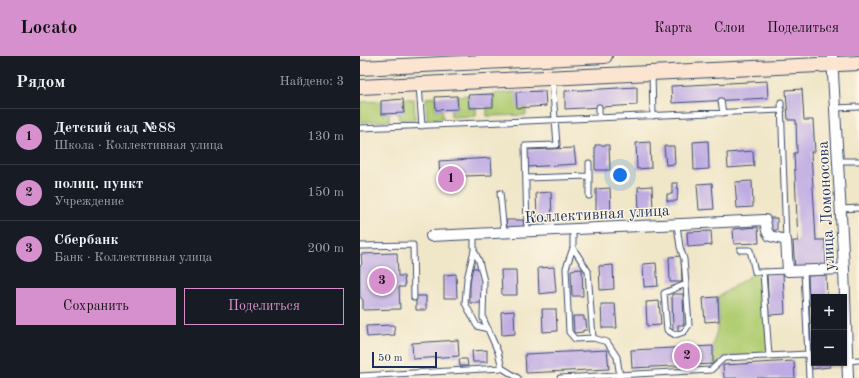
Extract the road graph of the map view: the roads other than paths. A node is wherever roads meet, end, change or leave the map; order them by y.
1 (605, 56) edge
2 (832, 60) edge
3 (859, 63) edge
4 (360, 68) edge
5 (652, 73) junction
6 (552, 78) junction
7 (419, 84) junction
8 (360, 87) edge
9 (721, 101) dead end
10 (781, 102) dead end
11 (599, 107) dead end
12 (859, 107) edge
13 (835, 108) junction
14 (782, 110) junction
15 (723, 113) junction
16 (653, 116) junction
17 (599, 118) junction
18 (555, 120) junction
19 (422, 126) junction
20 (360, 128) edge
21 (838, 161) junction
22 (859, 161) edge
23 (589, 163) dead end
24 (589, 176) junction
25 (526, 178) junction
26 (500, 193) dead end
27 (589, 196) dead end
28 (859, 208) edge
29 (840, 209) junction
30 (677, 225) junction
31 (573, 229) junction
32 (527, 231) junction
33 (504, 232) junction
34 (474, 234) junction
35 (431, 236) dead end
36 (786, 240) junction
37 (360, 246) edge
38 (573, 248) junction
39 (474, 250) junction
40 (740, 250) dead end
41 (844, 269) junction
42 (788, 271) junction
43 (804, 271) junction
44 (763, 272) junction
45 (686, 284) junction
46 (414, 298) dead end
47 (488, 329) junction
48 (846, 330) edge
49 (593, 338) junction
50 (808, 354) junction
51 (769, 356) junction
52 (859, 360) edge
53 (847, 361) joint
54 (502, 368) junction
55 (360, 376) edge
56 (620, 377) edge
57 (518, 378) edge
58 (560, 378) edge
59 (809, 378) edge
60 (848, 378) edge

1 - 4 main road
2 - 3 main road
2 - 5 main road
2 - 13 street, улица Ломоносова
5 - 6 main road
5 - 16 lane
6 - 7 main road
6 - 18 lane
7 - 8 main road
7 - 19 lane
9 - 15 lane
10 - 14 lane
11 - 17 lane
12 - 13 lane
13 - 21 street, улица Ломоносова
14 - 15 lane
14 - 36 lane
15 - 16 lane
16 - 17 lane
17 - 18 lane
18 - 19 lane
18 - 25 lane
19 - 20 lane
21 - 22 lane
21 - 29 street, улица Ломоносова
23 - 24 lane
24 - 25 lane
24 - 27 lane
25 - 32 lane
26 - 33 lane
28 - 29 lane
29 - 41 street, улица Ломоносова
30 - 31 street, Коллективная улица
30 - 36 street, Коллективная улица
30 - 45 lane
31 - 32 street, Коллективная улица
31 - 38 lane
32 - 33 street, Коллективная улица
33 - 34 street, Коллективная улица
34 - 35 street, Коллективная улица
34 - 39 lane
36 - 42 street
37 - 46 lane
38 - 49 lane
38 - 49 lane
39 - 47 lane
39 - 47 lane
40 - 44 lane
41 - 43 street
41 - 48 street, улица Ломоносова
42 - 43 street
42 - 44 lane
43 - 50 lane
44 - 51 lane
45 - 45 lane
47 - 54 lane
49 - 56 lane
50 - 51 lane
50 - 59 lane
51 - 56 lane
52 - 53 lane
53 - 60 street, улица Ломоносова
54 - 55 lane
54 - 57 lane
56 - 58 lane

